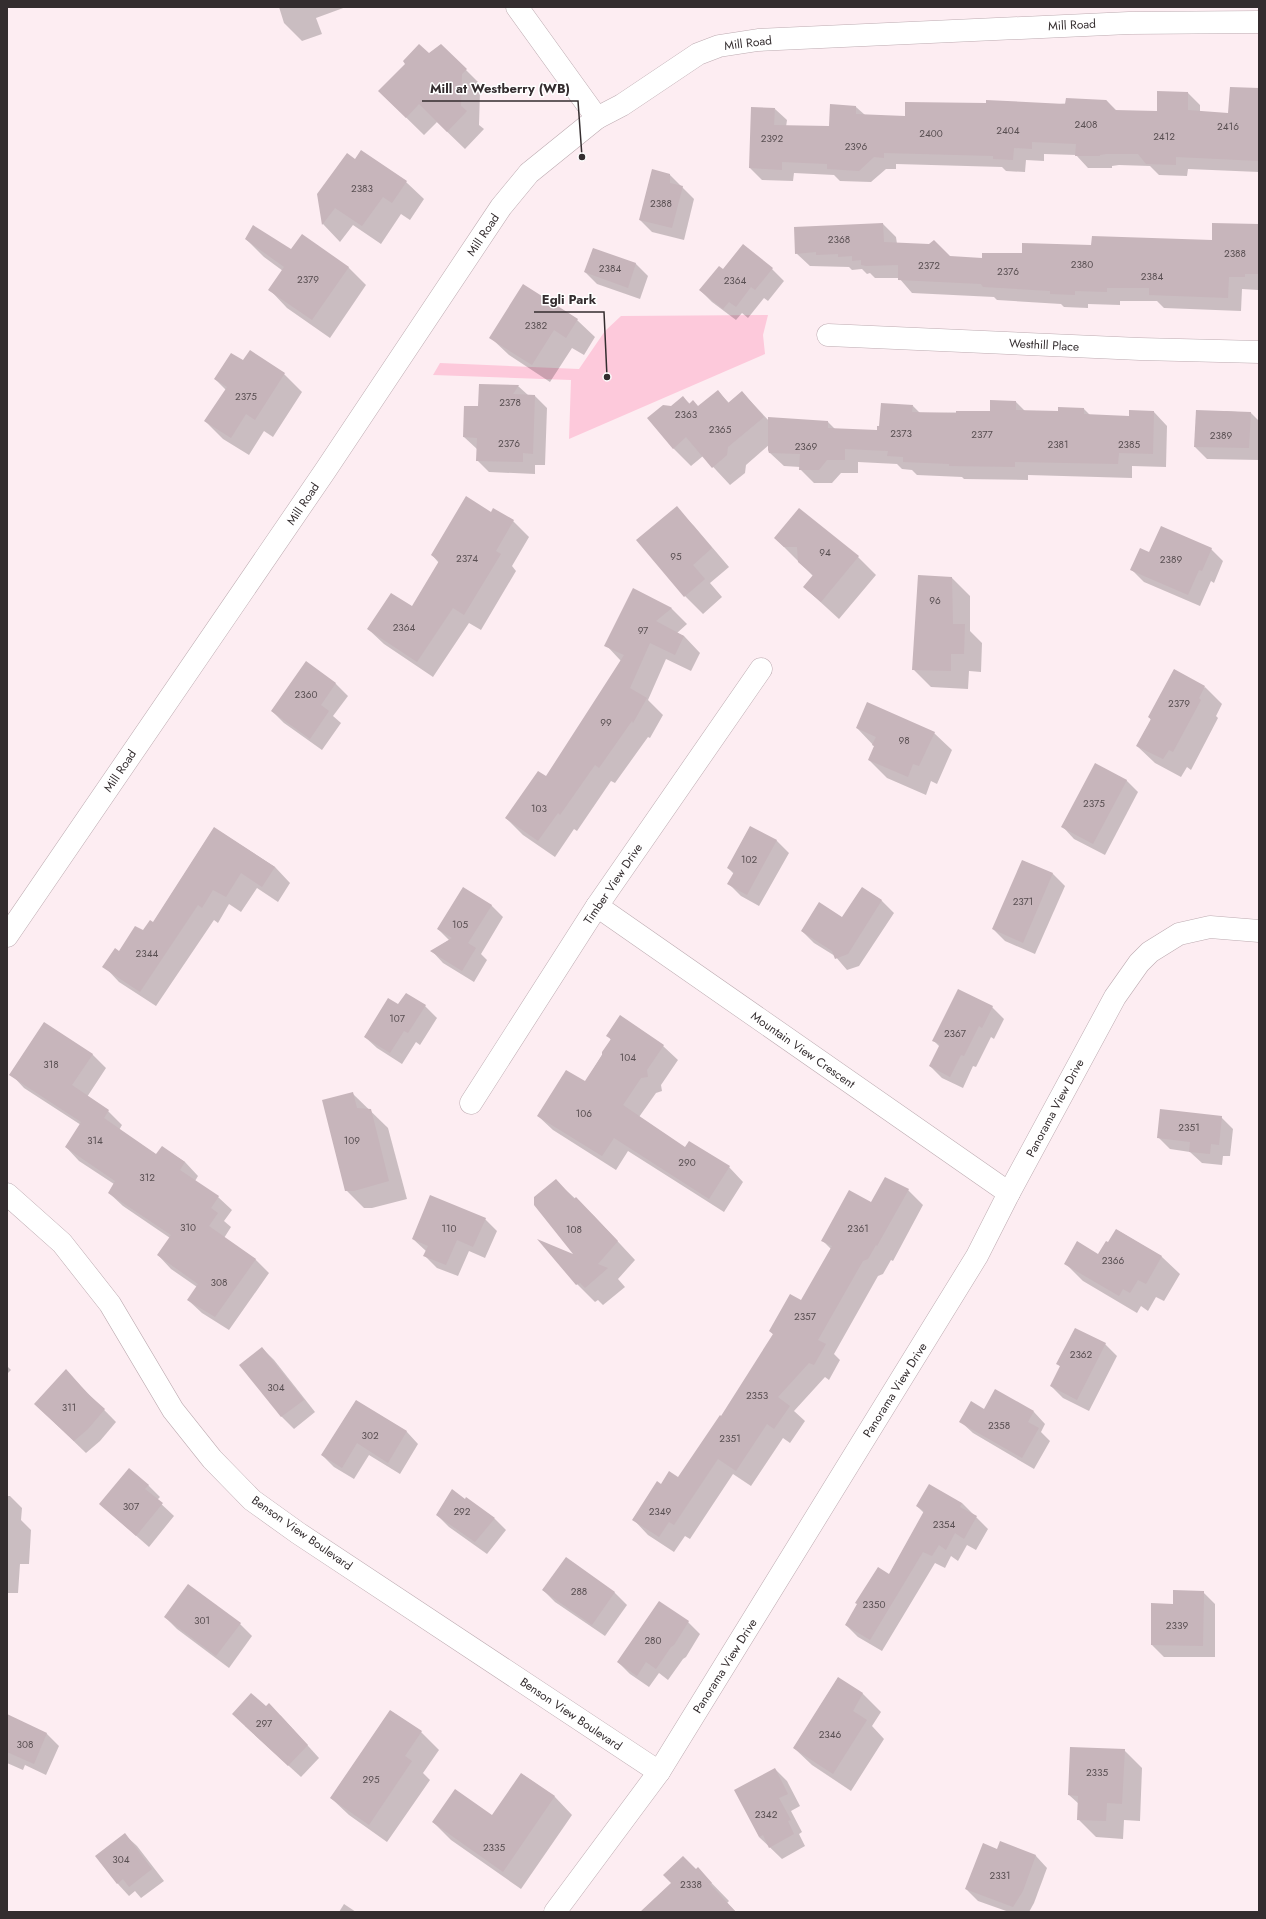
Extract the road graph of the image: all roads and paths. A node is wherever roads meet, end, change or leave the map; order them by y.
1 (517, 7) edge
2 (1259, 22) edge
3 (597, 118) junction
4 (828, 335) dead end
5 (1259, 352) edge
6 (761, 669) dead end
7 (597, 906) junction
8 (1259, 931) edge
9 (7, 936) edge
10 (471, 1103) dead end
11 (1009, 1193) junction
12 (7, 1194) edge
13 (659, 1772) junction
14 (556, 1912) edge

1 - 3 street
2 - 3 street, Mill Road
3 - 9 street, Mill Road
4 - 5 street, Westhill Place
6 - 7 street, Timber View Drive
7 - 10 street, Timber View Drive
7 - 11 street, Mountain View Crescent
8 - 11 street, Panorama View Drive
11 - 13 street, Panorama View Drive
12 - 13 street, Benson View Boulevard
13 - 14 street, Panorama View Drive

